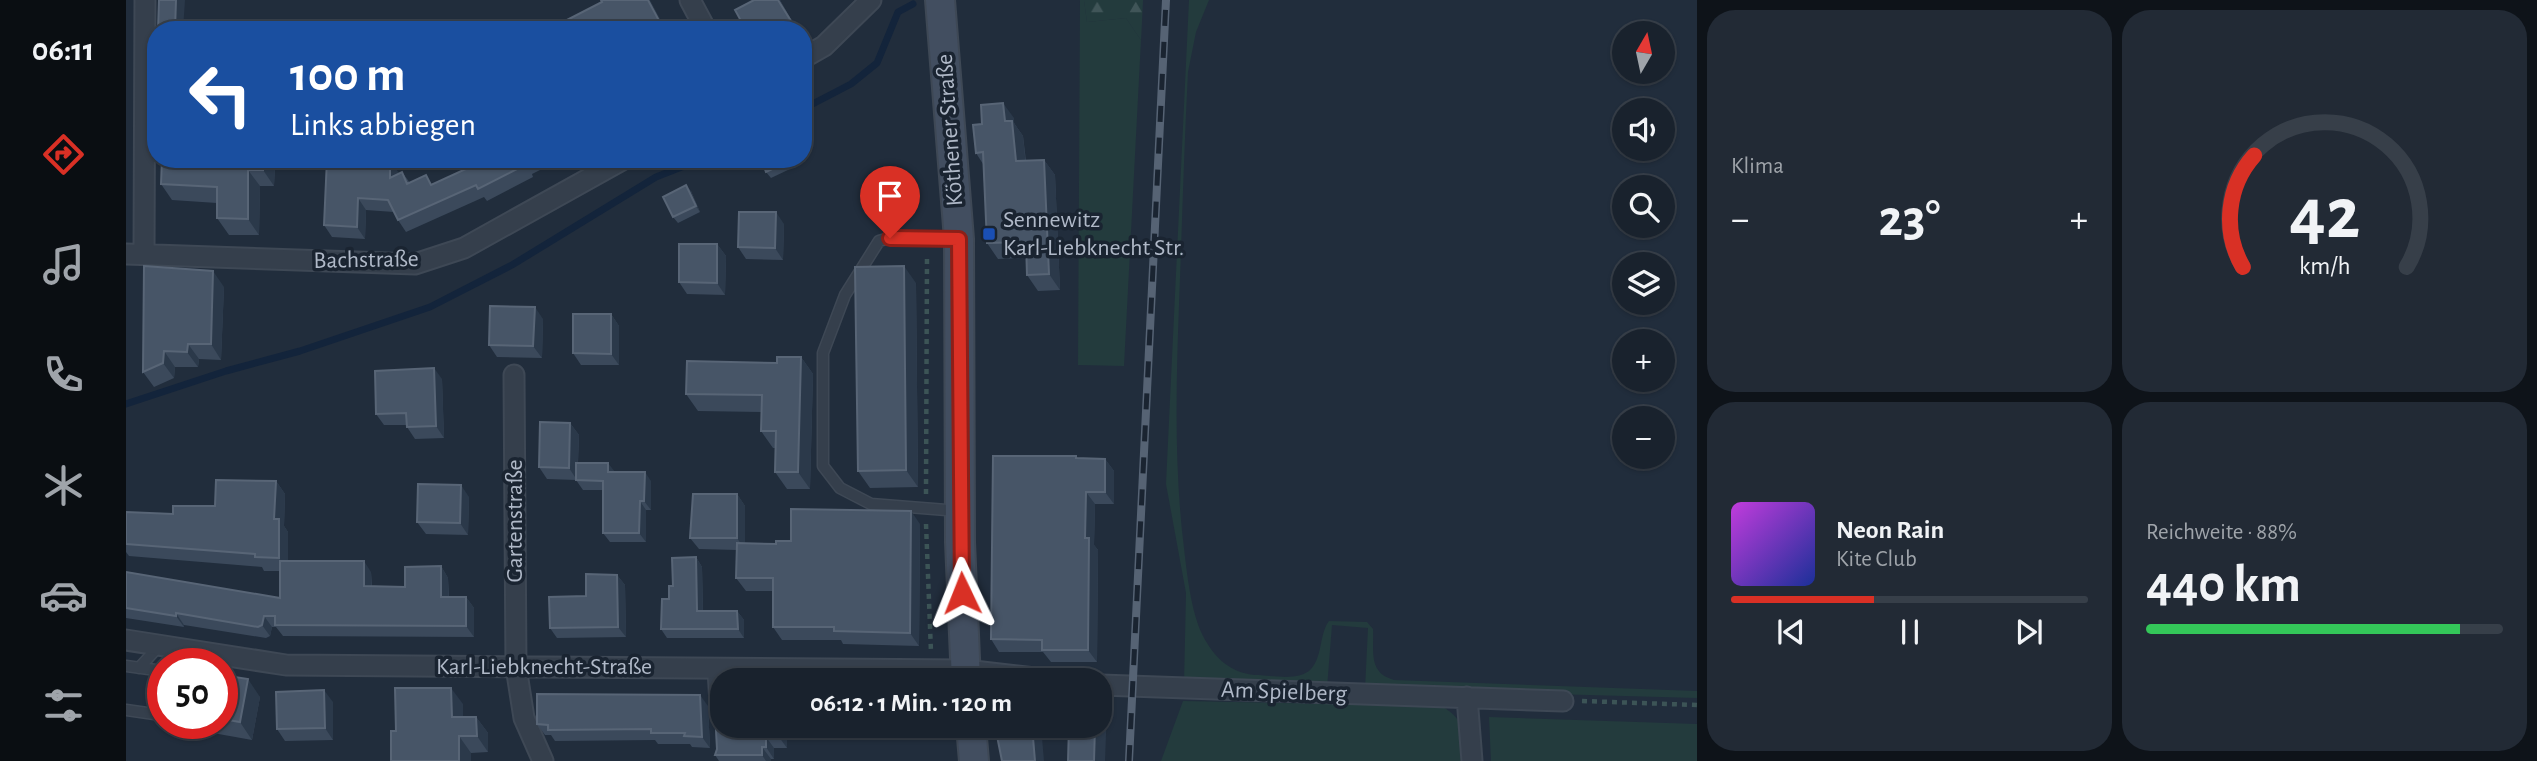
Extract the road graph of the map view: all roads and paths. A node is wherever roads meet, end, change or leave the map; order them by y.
1 (145, 0) edge
2 (690, 0) edge
3 (871, 0) edge
4 (940, 0) edge
5 (701, 21) edge
6 (135, 51) edge
7 (812, 53) edge
8 (608, 168) edge
9 (927, 238) junction
10 (959, 239) junction
11 (135, 254) edge
12 (514, 375) dead end
13 (926, 509) junction
14 (959, 511) junction
15 (126, 640) edge
16 (159, 646) junction
17 (126, 666) edge
18 (516, 667) junction
19 (139, 668) junction
20 (713, 668) edge
21 (932, 668) edge
22 (965, 668) edge
23 (147, 669) edge
24 (1112, 685) edge
25 (1467, 697) junction
26 (1563, 701) joint
27 (1697, 705) edge
28 (126, 710) edge
29 (147, 713) edge
30 (972, 738) edge
31 (543, 761) edge
32 (974, 761) edge
33 (1472, 761) edge

1 - 6 street
2 - 5 street
3 - 7 street
4 - 10 main road, Köthener Straße
6 - 11 street
8 - 11 street, Bachstraße
9 - 10 lane
9 - 13 path
9 - 13 lane
10 - 14 main road, Köthener Straße
12 - 18 street, Gartenstraße
13 - 14 lane
13 - 21 path
14 - 22 main road, Köthener Straße
15 - 16 street, Karl-Liebknecht-Straße
16 - 18 street, Karl-Liebknecht-Straße
16 - 19 lane
17 - 19 lane
18 - 20 street, Karl-Liebknecht-Straße
18 - 31 street, Gartenstraße
19 - 23 lane
24 - 25 street, Am Spielberg
25 - 26 street, Am Spielberg
25 - 33 street
26 - 27 path
28 - 29 lane
30 - 32 main road

